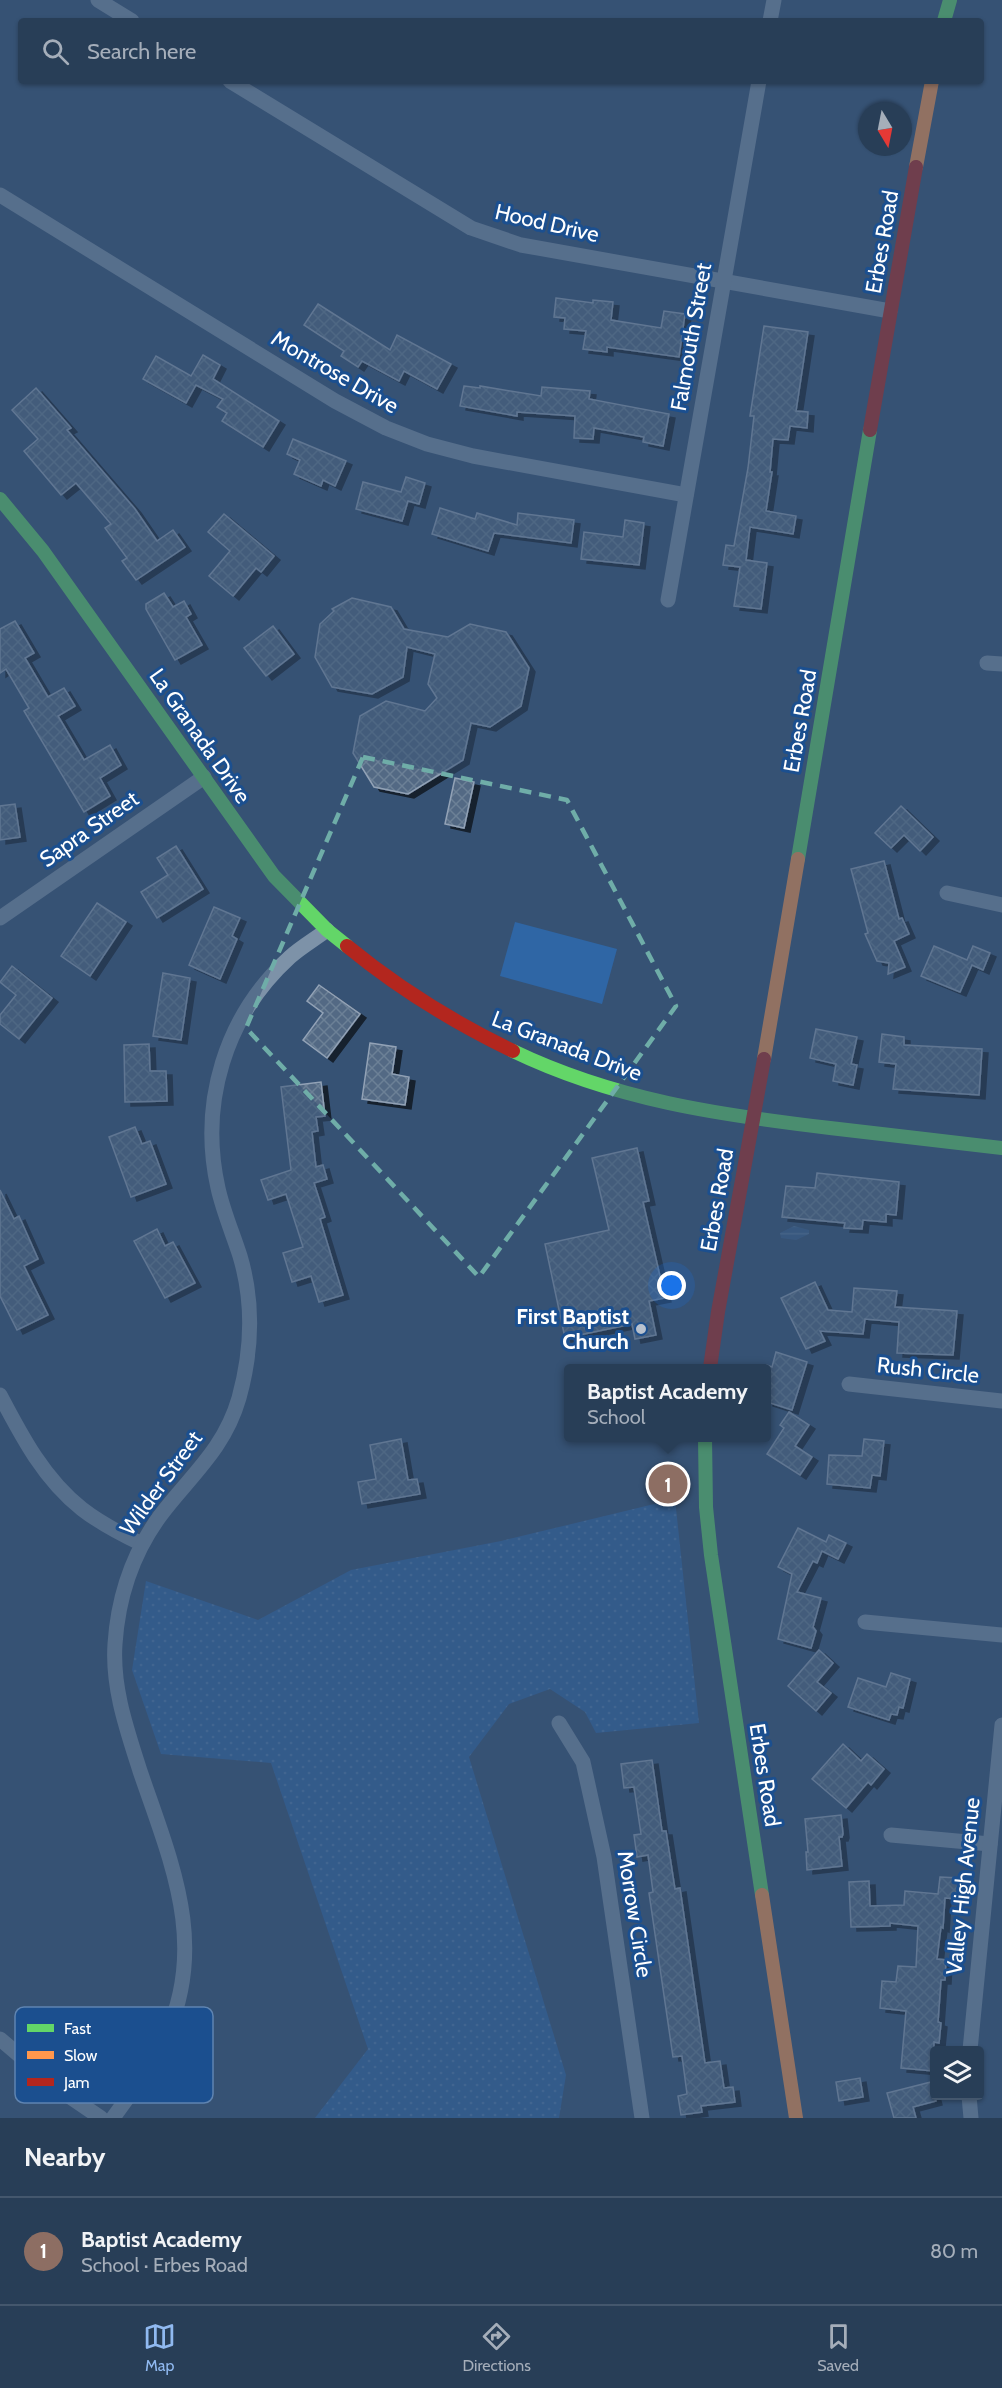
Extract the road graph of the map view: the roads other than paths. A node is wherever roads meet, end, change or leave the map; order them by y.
1 (98, 0) edge
2 (774, 0) edge
3 (950, 0) edge
4 (127, 18) edge
5 (771, 18) edge
6 (945, 18) edge
7 (235, 84) edge
8 (758, 84) edge
9 (931, 84) edge
10 (0, 195) edge
11 (724, 281) junction
12 (890, 311) junction
13 (686, 495) junction
14 (0, 499) edge
15 (668, 600) dead end
16 (204, 777) junction
17 (946, 893) dead end
18 (1002, 905) edge
19 (0, 918) edge
20 (327, 930) junction
21 (754, 1119) junction
22 (1002, 1148) edge
23 (711, 1364) edge
24 (849, 1384) dead end
25 (0, 1395) edge
26 (1002, 1401) edge
27 (705, 1442) edge
28 (142, 1544) junction
29 (865, 1622) dead end
30 (1002, 1635) edge
31 (560, 1723) dead end
32 (1002, 1725) edge
33 (891, 1835) dead end
34 (990, 1844) junction
35 (175, 2007) edge
36 (0, 2039) edge
37 (970, 2046) edge
38 (15, 2052) edge
39 (969, 2100) edge
40 (79, 2103) edge
41 (124, 2103) edge
42 (101, 2118) edge
43 (113, 2118) edge
44 (642, 2118) edge
45 (796, 2118) edge
46 (971, 2118) edge

1 - 4 street
2 - 5 street
3 - 6 main road
7 - 11 street, Hood Drive
8 - 11 street, Falmouth Street
9 - 12 main road, Erbes Road
10 - 13 street, Montrose Drive
11 - 12 street, Hood Drive
11 - 13 street, Falmouth Street
12 - 21 main road, Erbes Road
13 - 15 street, Falmouth Street
14 - 16 main road, La Granada Drive
16 - 19 street, Sapra Street
16 - 20 main road, La Granada Drive
17 - 18 street
20 - 21 main road, La Granada Drive
20 - 28 street, Wilder Street
21 - 22 main road, La Granada Drive
21 - 23 main road, Erbes Road
24 - 26 street, Rush Circle
25 - 28 street
27 - 45 main road, Erbes Road
28 - 35 street, Wilder Street
29 - 30 street
31 - 44 street, Morrow Circle
32 - 34 street, Valley High Avenue
33 - 34 street
34 - 37 street, Valley High Avenue
36 - 38 street
39 - 46 street
40 - 42 street
41 - 43 street, Wilder Street

